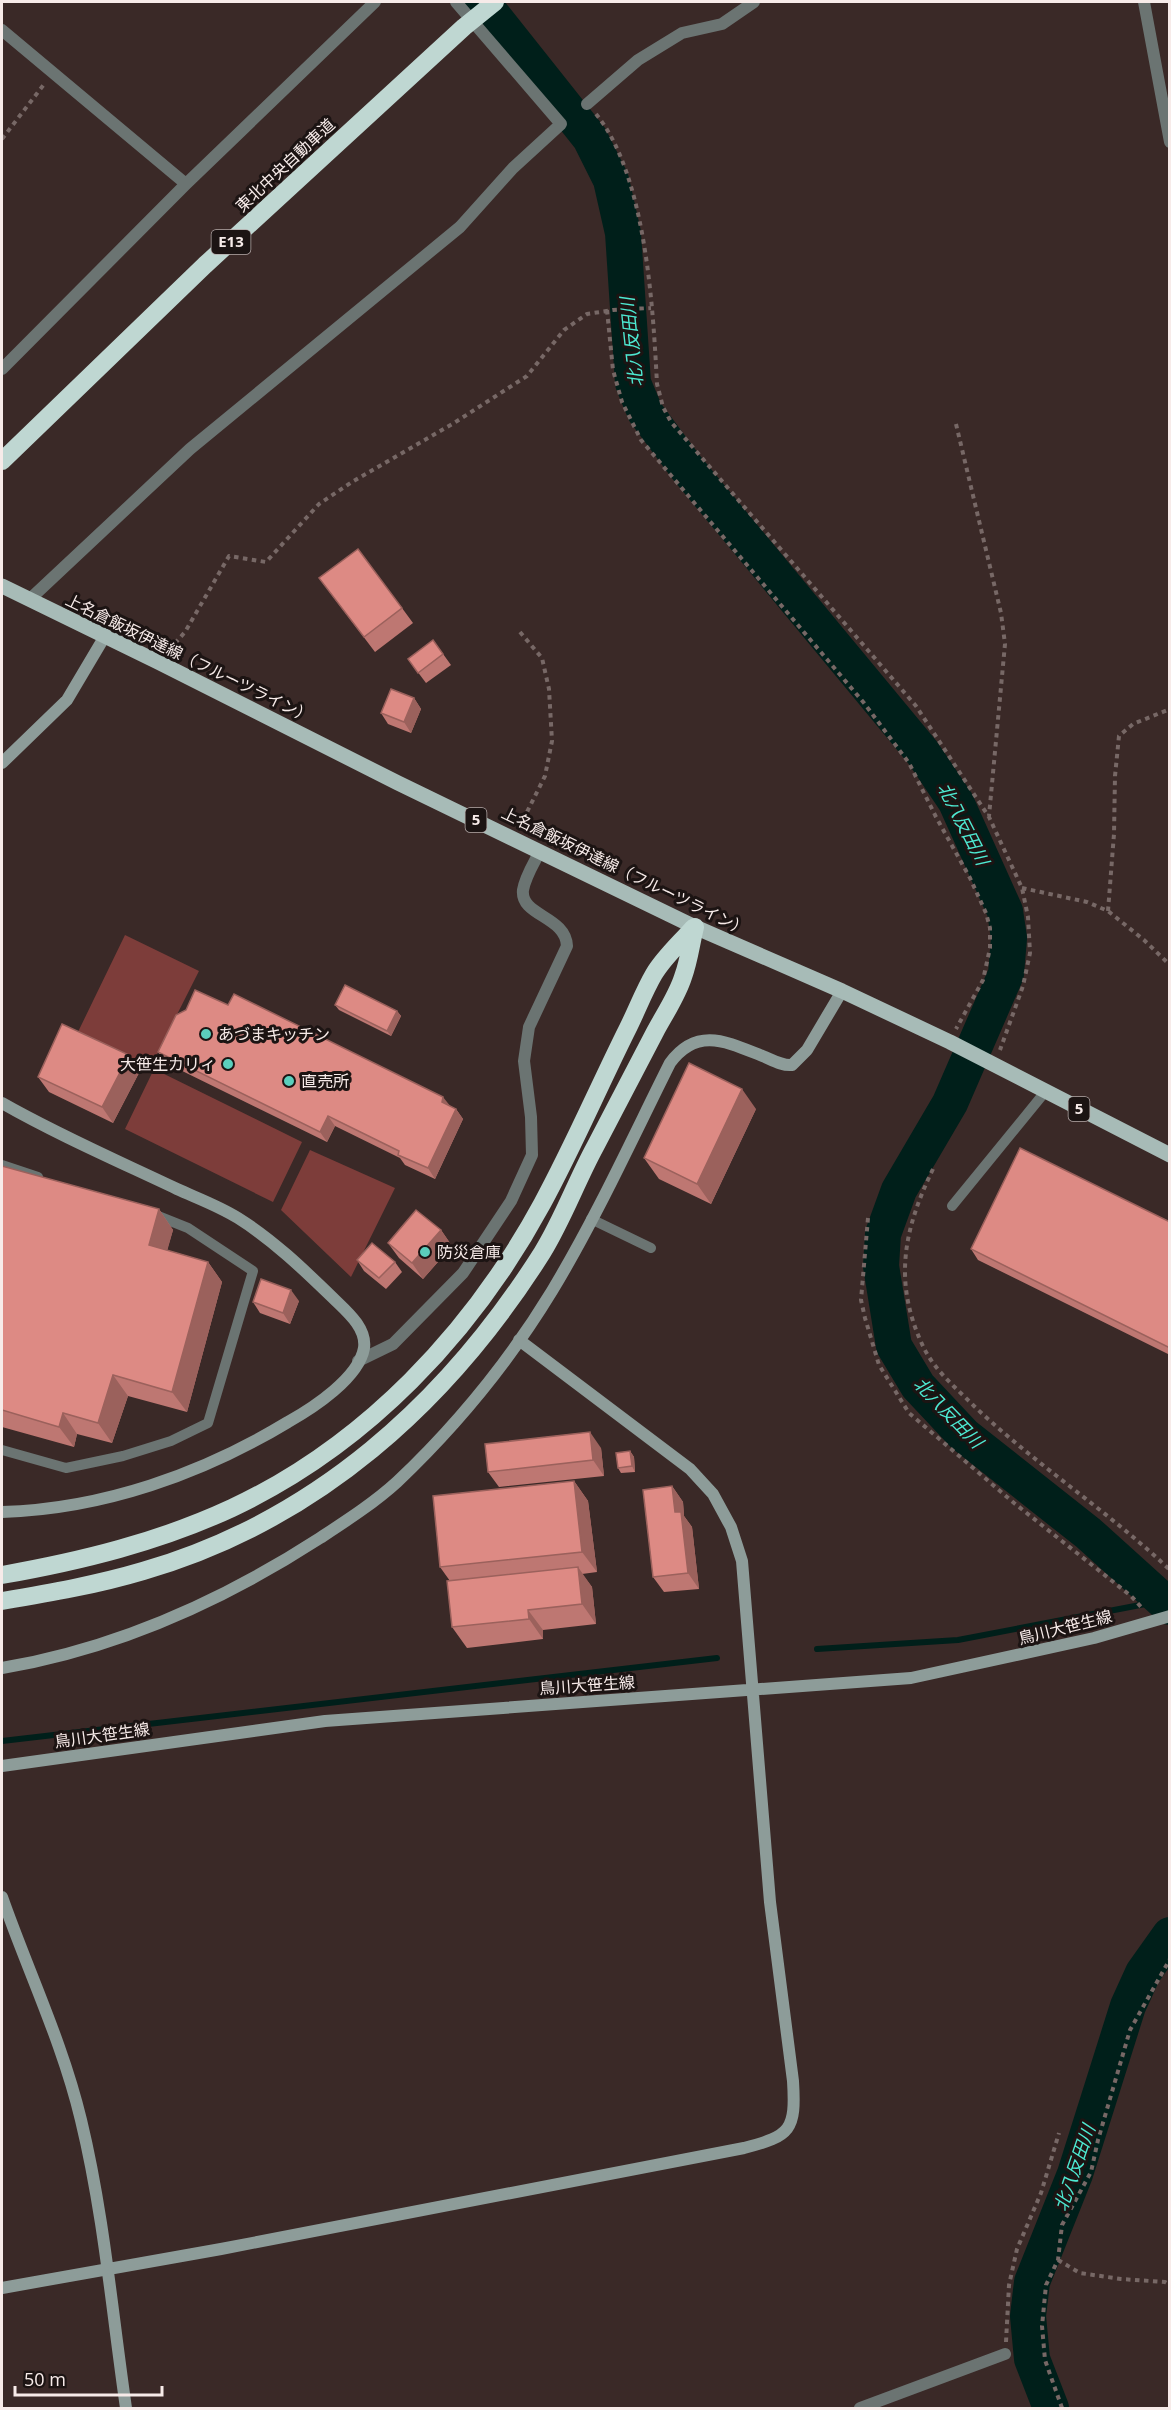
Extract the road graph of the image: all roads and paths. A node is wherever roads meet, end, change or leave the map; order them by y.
1 (375, 2) edge
2 (456, 2) edge
3 (495, 2) edge
4 (754, 2) edge
5 (1144, 2) edge
6 (2, 30) edge
7 (53, 72) junction
8 (587, 104) joint
9 (2, 139) edge
10 (1170, 142) edge
11 (186, 184) junction
12 (651, 308) junction
13 (610, 310) junction
14 (2, 369) edge
15 (956, 424) dead end
16 (2, 461) edge
17 (2, 586) edge
18 (29, 600) junction
19 (520, 632) dead end
20 (105, 636) junction
21 (158, 662) junction
22 (1170, 709) edge
23 (2, 763) edge
24 (989, 817) junction
25 (514, 838) junction
26 (540, 851) junction
27 (1022, 888) junction
28 (1108, 911) junction
29 (695, 927) junction
30 (1170, 965) edge
31 (842, 991) junction
32 (952, 1043) junction
33 (992, 1064) junction
34 (1045, 1092) junction
35 (2, 1103) edge
36 (1170, 1155) edge
37 (2, 1165) edge
38 (933, 1169) dead end
39 (46, 1179) edge
40 (952, 1206) dead end
41 (139, 1208) edge
42 (868, 1218) dead end
43 (591, 1219) junction
44 (651, 1248) dead end
45 (519, 1340) junction
46 (358, 1361) junction
47 (2, 1450) edge
48 (2, 1512) edge
49 (1170, 1570) edge
50 (2, 1575) edge
51 (2, 1601) edge
52 (1147, 1613) dead end
53 (1165, 1617) edge
54 (2, 1668) edge
55 (751, 1690) junction
56 (2, 1766) edge
57 (2, 1897) edge
58 (1170, 1959) edge
59 (1059, 2133) dead end
60 (1058, 2260) junction
61 (108, 2268) junction
62 (1170, 2285) edge
63 (2, 2288) edge
64 (1005, 2354) joint
65 (126, 2409) edge
66 (860, 2409) edge
67 (1062, 2409) edge

1 - 11 street
2 - 18 street
3 - 16 highway, 東北中央自動車道 / E13
4 - 8 street
5 - 10 street
6 - 7 street
7 - 9 path
7 - 11 street
8 - 12 path
11 - 14 street
12 - 13 path
12 - 24 path
13 - 21 path
13 - 32 path
15 - 24 path
17 - 18 main road, 上名倉飯坂伊達線（フルーツライン） / 5
18 - 20 main road, 上名倉飯坂伊達線（フルーツライン） / 5
19 - 25 path
20 - 21 main road, 上名倉飯坂伊達線（フルーツライン） / 5
20 - 23 street
21 - 25 main road, 上名倉飯坂伊達線（フルーツライン） / 5
22 - 28 path
24 - 27 path
25 - 26 main road, 上名倉飯坂伊達線（フルーツライン） / 5
26 - 29 main road, 上名倉飯坂伊達線（フルーツライン） / 5
26 - 46 street
27 - 28 path
27 - 33 path
28 - 30 path
29 - 31 main road, 上名倉飯坂伊達線（フルーツライン） / 5
29 - 50 highway
29 - 51 highway
31 - 32 main road, 上名倉飯坂伊達線（フルーツライン） / 5
31 - 43 street
32 - 33 main road, 上名倉飯坂伊達線（フルーツライン） / 5
33 - 34 main road, 上名倉飯坂伊達線（フルーツライン） / 5
34 - 36 main road, 上名倉飯坂伊達線（フルーツライン） / 5
34 - 40 lane
35 - 46 street
37 - 39 lane
38 - 49 path
41 - 47 lane
42 - 52 path
43 - 44 lane
43 - 45 street
45 - 54 street
45 - 55 street
46 - 48 street
53 - 55 street, 鳥川大笹生線
55 - 56 street, 鳥川大笹生線
55 - 61 street
57 - 61 street
58 - 60 path
59 - 64 path
60 - 62 path
60 - 67 path
61 - 63 street
61 - 65 street
64 - 66 street

